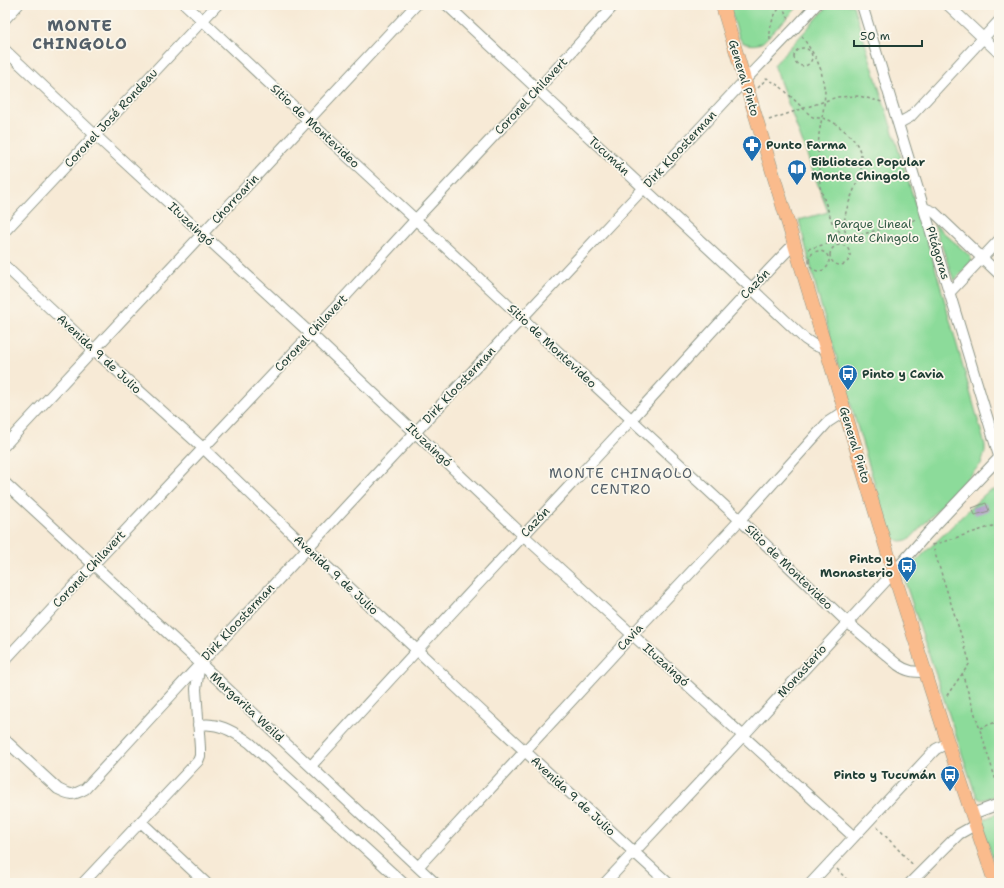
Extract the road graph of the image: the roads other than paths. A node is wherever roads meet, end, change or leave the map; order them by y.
1 (18, 5) edge
2 (186, 5) edge
3 (217, 5) edge
4 (416, 5) edge
5 (447, 5) edge
6 (614, 5) edge
7 (722, 5) edge
8 (816, 5) edge
9 (862, 5) edge
10 (948, 5) edge
11 (5, 19) edge
12 (202, 20) junction
13 (999, 21) edge
14 (983, 38) junction
15 (5, 50) edge
16 (999, 53) edge
17 (745, 80) junction
18 (538, 90) junction
19 (308, 120) junction
20 (899, 123) junction
21 (95, 135) junction
22 (644, 188) junction
23 (926, 212) junction
24 (416, 219) junction
25 (5, 231) edge
26 (202, 234) junction
27 (999, 240) edge
28 (795, 248) junction
29 (982, 258) junction
30 (5, 266) edge
31 (999, 274) edge
32 (751, 288) junction
33 (950, 292) junction
34 (522, 318) junction
35 (311, 334) junction
36 (94, 350) junction
37 (827, 350) junction
38 (845, 411) junction
39 (631, 420) junction
40 (415, 432) junction
41 (5, 444) edge
42 (203, 448) junction
43 (999, 457) edge
44 (5, 484) edge
45 (740, 520) junction
46 (523, 535) junction
47 (307, 548) junction
48 (93, 565) junction
49 (894, 572) junction
50 (847, 622) junction
51 (632, 635) junction
52 (417, 650) junction
53 (5, 660) edge
54 (200, 663) junction
55 (926, 672) junction
56 (198, 725) junction
57 (743, 736) junction
58 (5, 740) edge
59 (948, 743) junction
60 (525, 751) junction
61 (311, 766) junction
62 (999, 804) edge
63 (974, 819) junction
64 (141, 822) junction
65 (854, 837) junction
66 (634, 852) junction
67 (418, 867) junction
68 (83, 883) edge
69 (206, 883) edge
70 (403, 883) edge
71 (435, 883) edge
72 (605, 883) edge
73 (668, 883) edge
74 (811, 883) edge
75 (910, 883) edge
76 (995, 883) edge

1 - 11 street
2 - 12 street, Sitio de Montevideo
3 - 12 street, Coronel José Rondeau
4 - 19 street, Chorroarin
5 - 18 street, Tucumán
6 - 18 street, Coronel Chilavert
7 - 17 main road, General Pinto
8 - 17 street, Dirk Kloosterman
9 - 20 street, Pitágoras
10 - 14 street
12 - 19 street, Sitio de Montevideo
12 - 21 street, Coronel José Rondeau
13 - 14 street
14 - 16 street
14 - 20 street
15 - 21 street, Ituzaingó
17 - 22 street, Dirk Kloosterman
17 - 28 main road, General Pinto
18 - 22 street, Tucumán
18 - 24 street, Coronel Chilavert
19 - 24 street, Sitio de Montevideo
19 - 26 street, Chorroarin
20 - 23 street, Pitágoras
21 - 25 street, Coronel José Rondeau
21 - 26 street, Ituzaingó
22 - 32 street, Tucumán
22 - 34 street, Dirk Kloosterman
23 - 29 street
23 - 33 street, Pitágoras
24 - 34 street, Sitio de Montevideo
24 - 35 street, Coronel Chilavert
26 - 35 street, Ituzaingó
26 - 36 street, Chorroarin
27 - 29 street
28 - 32 street, Cazón
28 - 37 main road, General Pinto
29 - 31 street
29 - 33 street
30 - 36 street, Avenida 9 de Julio
32 - 37 street, Tucumán
32 - 39 street, Cazón
33 - 43 street, Pitágoras
34 - 39 street, Sitio de Montevideo
34 - 40 street, Dirk Kloosterman
35 - 40 street, Ituzaingó
35 - 42 street, Coronel Chilavert
36 - 41 street, Chorroarin
36 - 42 street, Avenida 9 de Julio
37 - 38 main road, General Pinto
38 - 45 street, Cavia
38 - 49 main road, General Pinto
39 - 45 street, Sitio de Montevideo
39 - 46 street, Cazón
40 - 46 street, Ituzaingó
40 - 47 street, Dirk Kloosterman
42 - 47 street, Avenida 9 de Julio
42 - 48 street, Coronel Chilavert
43 - 49 street, Monasterio
44 - 48 street, Margarita Weild
45 - 50 street, Sitio de Montevideo
45 - 51 street, Cavia
46 - 51 street, Ituzaingó
46 - 52 street, Cazón
47 - 52 street, Avenida 9 de Julio
47 - 54 street, Dirk Kloosterman
48 - 53 street, Coronel Chilavert
48 - 54 street, Margarita Weild
49 - 50 street, Monasterio
49 - 55 main road, General Pinto
50 - 55 street, Sitio de Montevideo
50 - 57 street, Monasterio
51 - 57 street, Ituzaingó
51 - 60 street, Cavia
52 - 60 street, Avenida 9 de Julio
52 - 61 street, Cazón
54 - 56 street
54 - 58 street, Dirk Kloosterman
54 - 61 street, Margarita Weild
55 - 59 main road, General Pinto
56 - 64 street
56 - 70 street
57 - 65 street, Ituzaingó
57 - 66 street, Monasterio
59 - 63 main road, General Pinto
59 - 65 street
60 - 66 street, Avenida 9 de Julio
60 - 67 street, Cavia
61 - 67 street, Margarita Weild
62 - 63 street
63 - 75 street
63 - 76 main road, General Pinto
64 - 68 street
64 - 69 street
65 - 74 street
66 - 72 street, Monasterio
66 - 73 street, Avenida 9 de Julio
67 - 71 street, Margarita Weild

